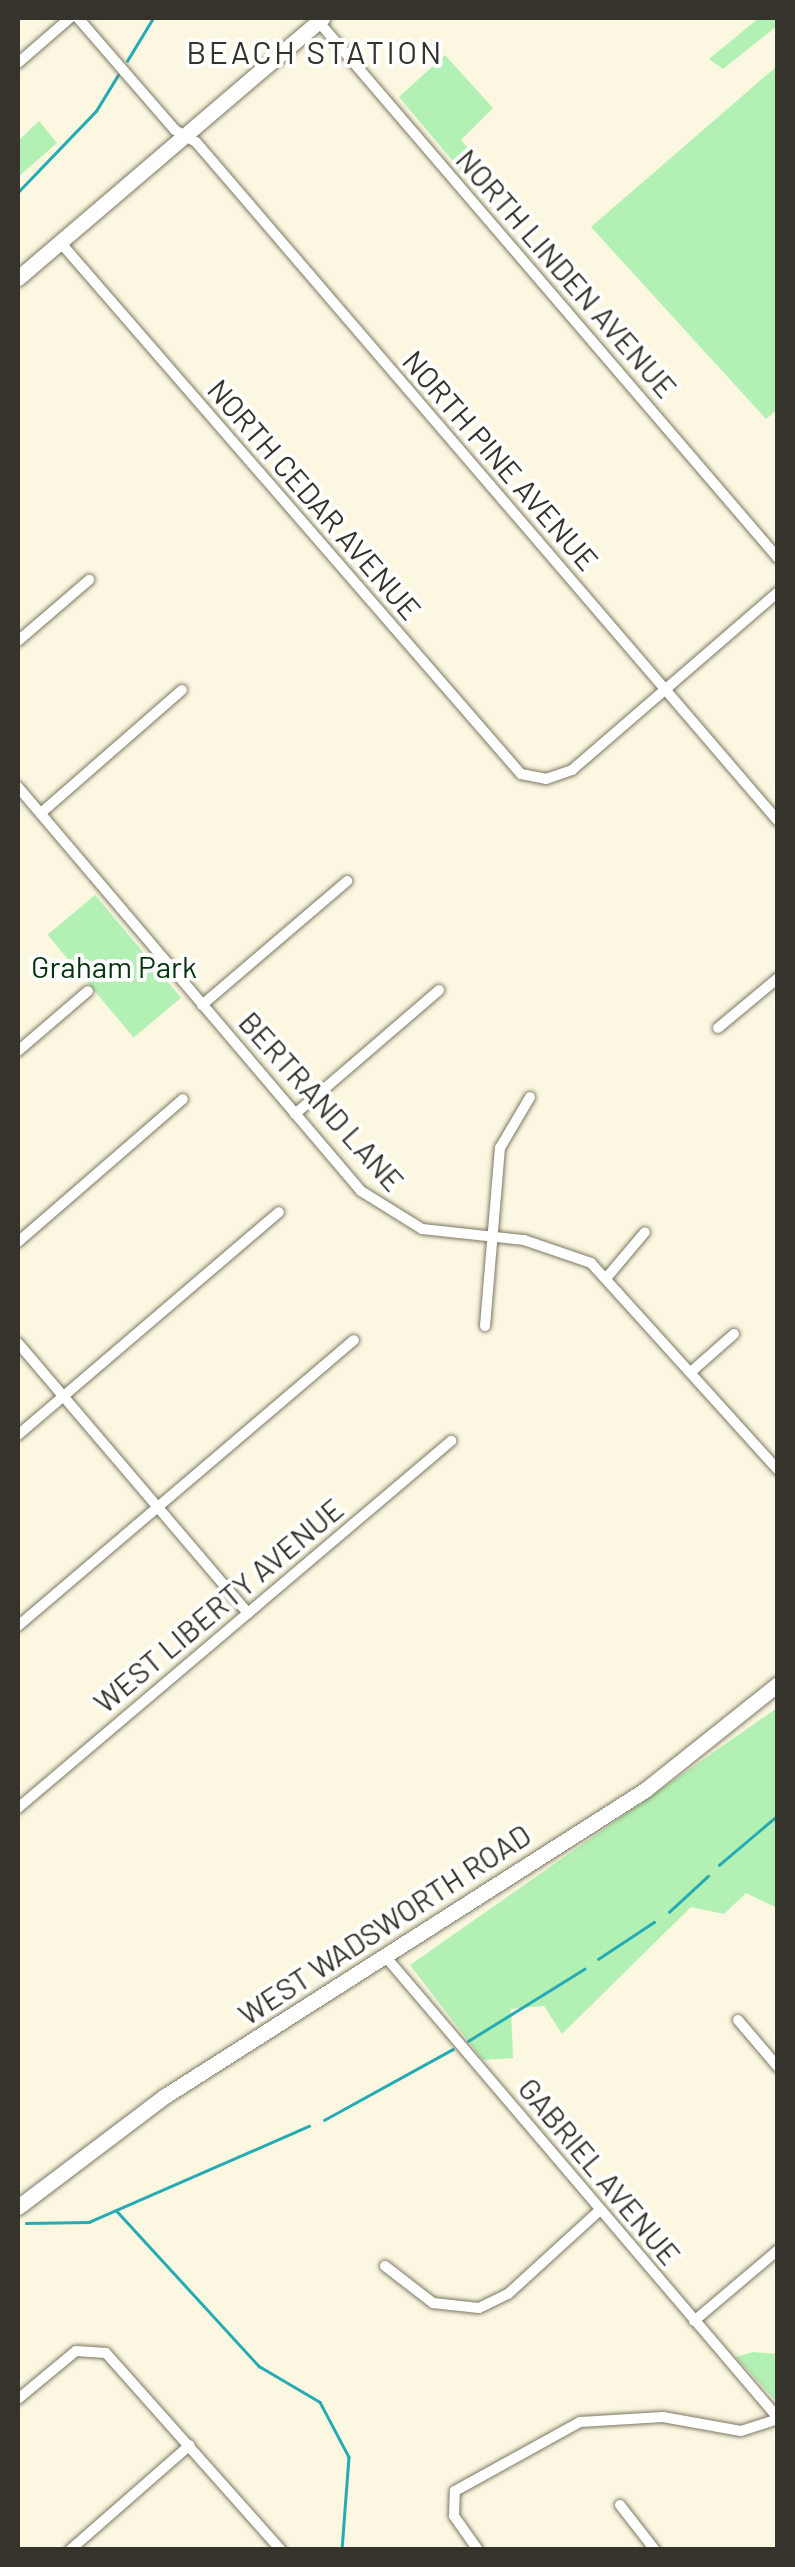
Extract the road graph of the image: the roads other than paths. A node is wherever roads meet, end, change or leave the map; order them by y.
1 (74, 18) edge
2 (320, 19) edge
3 (18, 63) edge
4 (184, 135) junction
5 (60, 242) junction
6 (18, 278) edge
7 (778, 558) edge
8 (89, 580) dead end
9 (778, 592) edge
10 (18, 642) edge
11 (182, 690) dead end
12 (665, 690) junction
13 (18, 787) edge
14 (40, 813) junction
15 (778, 821) edge
16 (346, 881) dead end
17 (778, 978) edge
18 (439, 990) dead end
19 (88, 991) dead end
20 (202, 1005) junction
21 (718, 1028) dead end
22 (18, 1050) edge
23 (530, 1097) dead end
24 (183, 1099) dead end
25 (295, 1114) junction
26 (279, 1212) dead end
27 (645, 1232) dead end
28 (492, 1238) junction
29 (18, 1242) edge
30 (608, 1276) junction
31 (485, 1326) dead end
32 (734, 1334) dead end
33 (354, 1340) dead end
34 (18, 1343) edge
35 (692, 1371) junction
36 (63, 1396) junction
37 (18, 1435) edge
38 (451, 1441) dead end
39 (778, 1470) edge
40 (158, 1508) junction
41 (248, 1613) junction
42 (18, 1626) edge
43 (778, 1684) edge
44 (19, 1804) edge
45 (385, 1956) junction
46 (738, 2020) dead end
47 (778, 2066) edge
48 (18, 2207) edge
49 (600, 2210) junction
50 (778, 2250) edge
51 (385, 2266) dead end
52 (694, 2321) junction
53 (18, 2399) edge
54 (778, 2418) edge
55 (190, 2445) junction
56 (620, 2506) dead end
57 (70, 2550) edge
58 (282, 2550) edge
59 (478, 2550) edge
60 (655, 2550) edge

1 - 3 street
1 - 4 street, NORTH PINE AVENUE
2 - 4 main road
2 - 7 street, NORTH LINDEN AVENUE
4 - 5 main road
4 - 12 street, NORTH PINE AVENUE
5 - 6 main road
5 - 12 street, NORTH CEDAR AVENUE
8 - 10 street
9 - 12 street
11 - 14 street
12 - 15 street, NORTH PINE AVENUE
13 - 14 street, BERTRAND LANE
14 - 20 street, BERTRAND LANE
16 - 20 street
17 - 21 street
18 - 25 street
19 - 22 street
20 - 25 street, BERTRAND LANE
23 - 28 street
24 - 29 street
25 - 28 street, BERTRAND LANE
26 - 36 street
27 - 30 street
28 - 30 street, BERTRAND LANE
28 - 31 street
30 - 35 street, BERTRAND LANE
32 - 35 street
33 - 40 street
34 - 36 street
35 - 39 street, BERTRAND LANE
36 - 37 street
36 - 40 street
38 - 41 street, WEST LIBERTY AVENUE
40 - 41 street
40 - 42 street
41 - 44 street, WEST LIBERTY AVENUE
43 - 45 main road, WEST WADSWORTH ROAD
45 - 48 main road, WEST WADSWORTH ROAD
45 - 49 street, GABRIEL AVENUE
46 - 47 street
49 - 51 street
49 - 52 street, GABRIEL AVENUE
50 - 52 street
52 - 54 street, GABRIEL AVENUE
53 - 55 street
54 - 59 street
55 - 57 street
55 - 58 street
56 - 60 street

